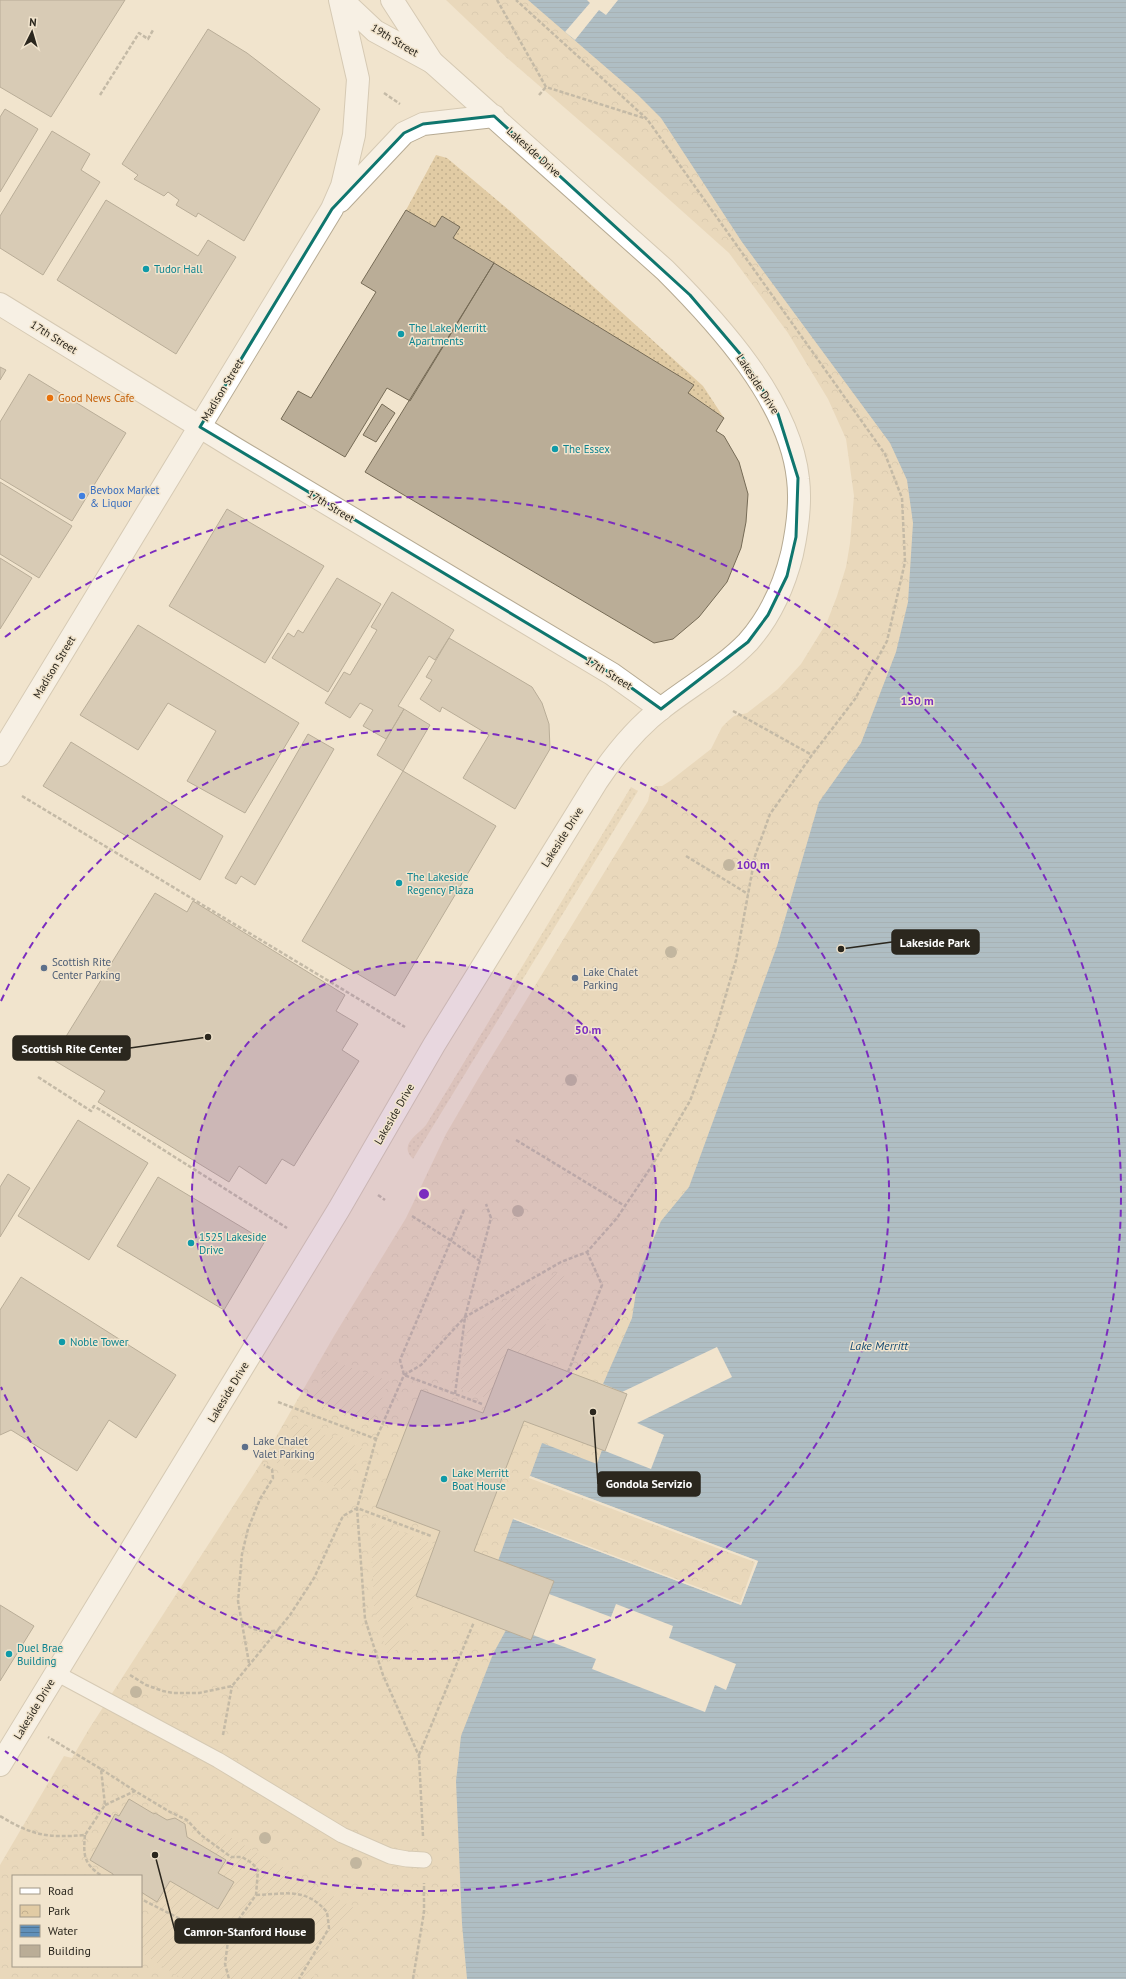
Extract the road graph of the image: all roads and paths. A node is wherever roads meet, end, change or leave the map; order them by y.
1 (341, 0) edge
2 (392, 0) edge
3 (497, 0) edge
4 (516, 0) edge
5 (153, 30) dead end
6 (432, 62) junction
7 (546, 87) junction
8 (383, 91) dead end
9 (100, 95) dead end
10 (539, 95) dead end
11 (401, 105) dead end
12 (494, 116) junction
13 (647, 119) junction
14 (332, 209) junction
15 (0, 304) edge
16 (200, 427) junction
17 (661, 709) junction
18 (733, 711) dead end
19 (812, 754) junction
20 (0, 755) edge
21 (22, 796) dead end
22 (686, 856) dead end
23 (748, 894) junction
24 (405, 1028) dead end
25 (38, 1077) dead end
26 (516, 1140) dead end
27 (486, 1204) dead end
28 (625, 1206) junction
29 (464, 1210) dead end
30 (412, 1216) dead end
31 (287, 1228) dead end
32 (450, 1240) junction
33 (587, 1252) junction
34 (480, 1261) junction
35 (465, 1318) junction
36 (568, 1372) dead end
37 (404, 1375) junction
38 (455, 1394) junction
39 (278, 1402) dead end
40 (482, 1404) dead end
41 (376, 1439) junction
42 (264, 1464) dead end
43 (357, 1508) junction
44 (431, 1536) dead end
45 (474, 1622) dead end
46 (242, 1623) junction
47 (280, 1630) junction
48 (249, 1663) junction
49 (56, 1673) junction
50 (130, 1675) dead end
51 (232, 1686) junction
52 (25, 1724) junction
53 (419, 1756) junction
54 (218, 1760) junction
55 (0, 1765) edge
56 (100, 1769) junction
57 (135, 1791) junction
58 (105, 1805) junction
59 (0, 1816) edge
60 (85, 1835) junction
61 (424, 1860) junction
62 (101, 1875) edge
63 (256, 1895) junction
64 (142, 1900) edge
65 (229, 1933) junction
66 (229, 1979) edge
67 (299, 1979) edge
68 (413, 1979) edge

1 - 6 street, 19th Street
1 - 14 street, Madison Street
2 - 6 street, Lakeside Drive
3 - 7 path
4 - 13 path
5 - 9 path
6 - 12 street, Lakeside Drive
7 - 10 path
7 - 13 path
8 - 11 path
12 - 14 street
12 - 17 street, Lakeside Drive
13 - 19 path
14 - 16 street, Madison Street
15 - 16 street, 17th Street
16 - 17 street, 17th Street
16 - 20 street, Madison Street
17 - 49 street, Lakeside Drive
18 - 19 path
19 - 23 path
21 - 24 path
22 - 23 path
23 - 28 path
25 - 31 path
26 - 28 path
27 - 34 path
28 - 33 path
29 - 32 path
30 - 32 path
32 - 34 path
32 - 37 path
33 - 35 path
33 - 36 path
34 - 35 path
35 - 37 path
35 - 38 path
37 - 38 path
37 - 41 path
38 - 40 path
39 - 41 path
41 - 43 path
42 - 46 path
43 - 44 path
43 - 47 path
43 - 53 path
45 - 53 path
46 - 47 path
46 - 48 path
47 - 48 path
48 - 51 path
49 - 52 street, Lakeside Drive
49 - 54 lane
50 - 51 path
51 - 54 path
52 - 55 street, Lakeside Drive
52 - 56 path
53 - 61 path
54 - 61 lane
56 - 57 path
56 - 58 path
57 - 58 path
57 - 63 path
58 - 60 path
59 - 60 path
60 - 62 path
61 - 68 path
63 - 65 path
63 - 67 path
64 - 65 path
65 - 66 path

